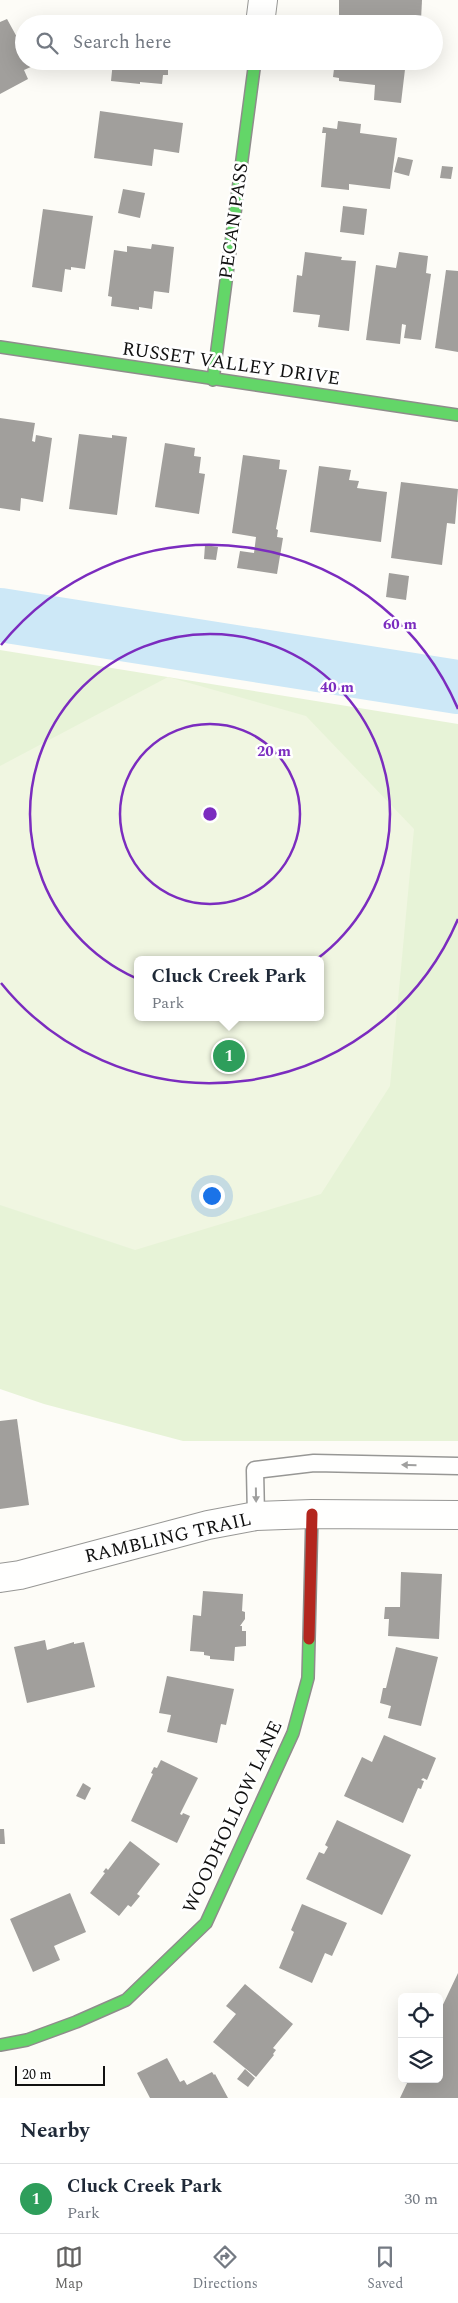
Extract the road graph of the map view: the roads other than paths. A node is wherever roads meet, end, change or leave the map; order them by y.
1 (263, 0) edge
2 (261, 15) edge
3 (254, 70) edge
4 (0, 347) edge
5 (213, 380) junction
6 (458, 415) edge
7 (458, 1466) edge
8 (312, 1514) junction
9 (458, 1515) edge
10 (256, 1516) junction
11 (0, 1578) edge
12 (0, 2045) edge

1 - 2 street
3 - 5 street, PECAN PASS
4 - 5 street, RUSSET VALLEY DRIVE
5 - 6 street, RUSSET VALLEY DRIVE
7 -> 10 lane
8 - 9 street, RAMBLING TRAIL
8 - 10 street, RAMBLING TRAIL
8 - 12 street, WOODHOLLOW LANE
10 - 11 street, RAMBLING TRAIL

